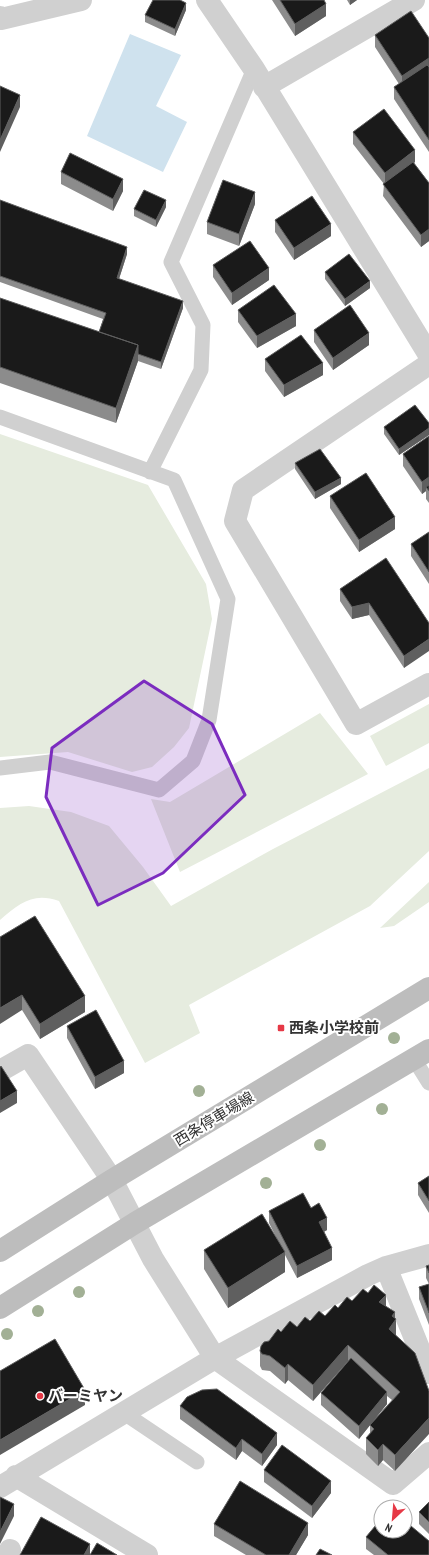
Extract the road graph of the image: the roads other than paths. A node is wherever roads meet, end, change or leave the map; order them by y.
1 (81, 0) edge
2 (208, 0) edge
3 (414, 0) edge
4 (0, 17) edge
5 (259, 78) junction
6 (429, 355) edge
7 (429, 364) edge
8 (0, 417) edge
9 (150, 472) junction
10 (429, 684) edge
11 (0, 768) edge
12 (429, 988) edge
13 (422, 1055) edge
14 (0, 1071) edge
15 (429, 1083) edge
16 (112, 1180) junction
17 (135, 1223) junction
18 (0, 1251) edge
19 (429, 1254) edge
20 (386, 1267) junction
21 (0, 1308) edge
22 (215, 1358) junction
23 (429, 1373) edge
24 (124, 1413) junction
25 (429, 1453) edge
26 (197, 1462) dead end
27 (8, 1482) edge
28 (147, 1555) edge

1 - 4 street
2 - 5 street
3 - 5 street
5 - 6 street
5 - 9 lane
7 - 10 street
8 - 9 lane
9 - 11 lane
12 - 16 main road, 西条停車場線
13 - 15 lane
13 - 17 main road
14 - 16 street
16 - 17 street
16 - 18 main road, 西条停車場線
17 - 21 main road
17 - 22 street
19 - 20 street
20 - 22 street
20 - 23 street
22 - 24 street
22 - 25 street
24 - 26 lane
24 - 27 street
27 - 28 street

